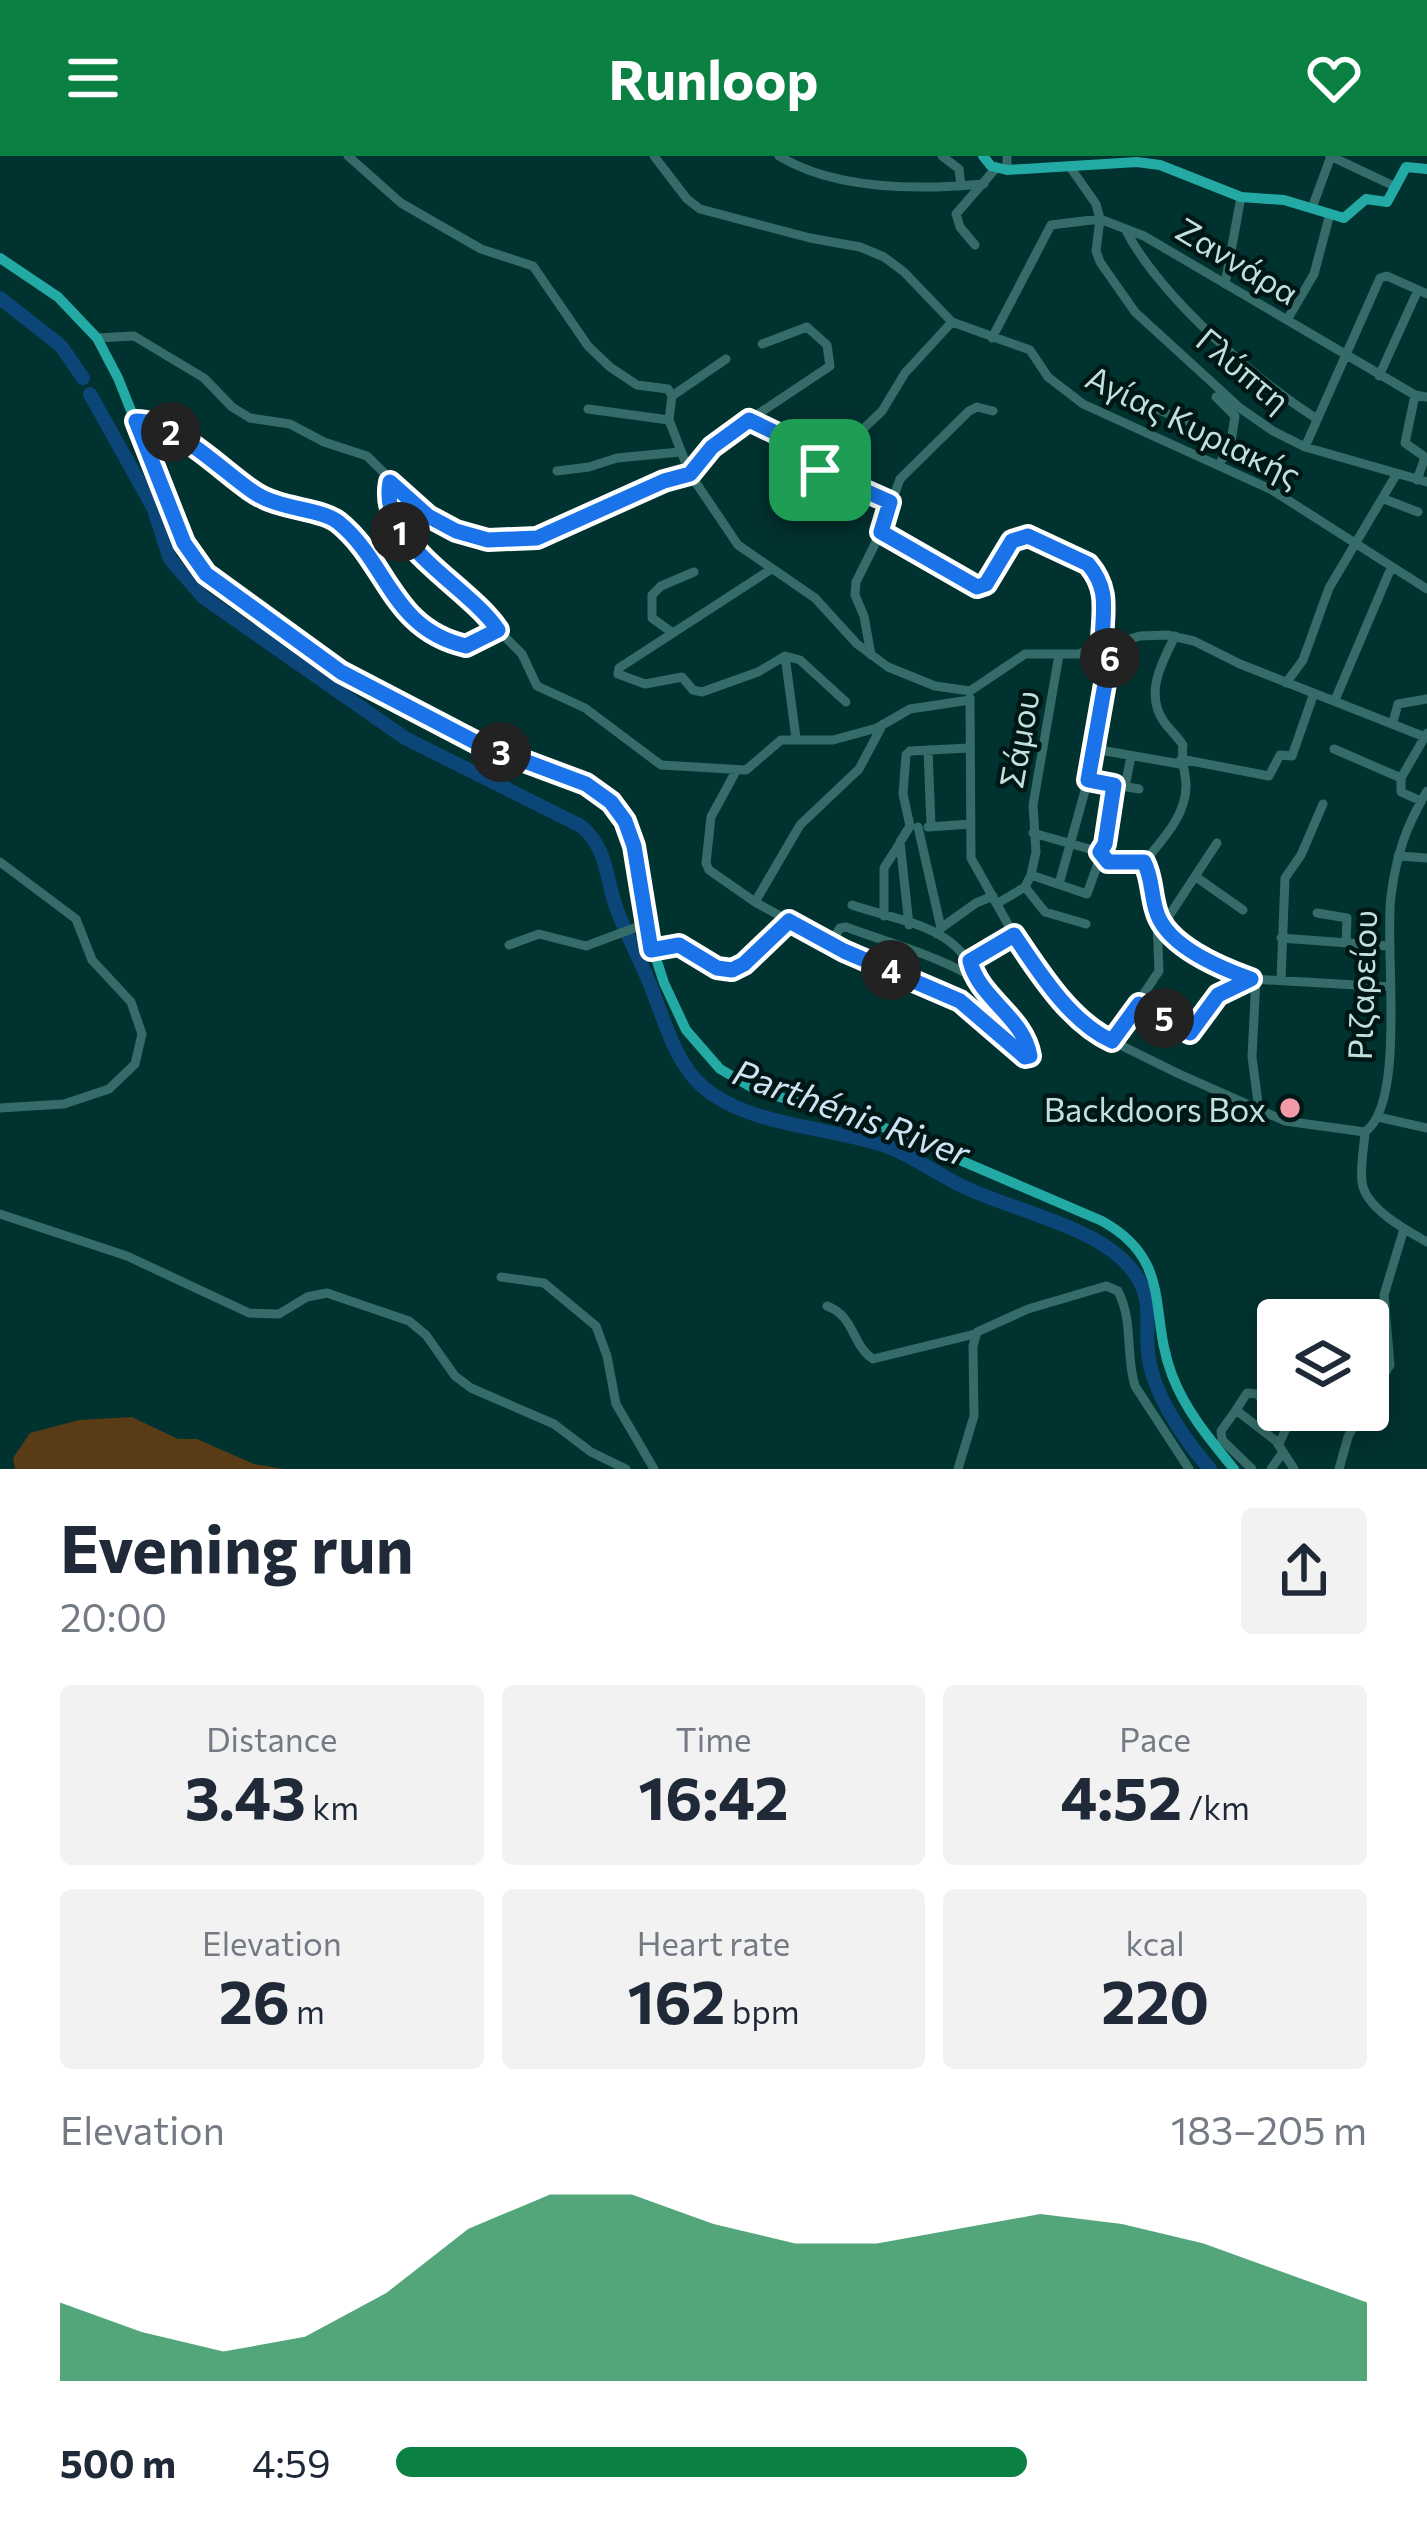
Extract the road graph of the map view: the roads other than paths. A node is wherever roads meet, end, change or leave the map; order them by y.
1 (348, 156) edge
2 (654, 156) edge
3 (779, 156) edge
4 (942, 156) edge
5 (983, 156) edge
6 (1007, 156) edge
7 (1330, 156) edge
8 (1075, 163) edge
9 (1419, 163) edge
10 (1002, 169) junction
11 (985, 184) junction
12 (961, 186) junction
13 (1396, 188) junction
14 (1241, 196) junction
15 (1312, 208) junction
16 (1330, 214) junction
17 (1100, 219) junction
18 (1125, 230) junction
19 (975, 245) dead end
20 (1160, 245) junction
21 (0, 258) edge
22 (1145, 263) junction
23 (1225, 284) junction
24 (1422, 292) edge
25 (1287, 320) junction
26 (952, 322) junction
27 (97, 338) junction
28 (992, 338) junction
29 (762, 344) dead end
30 (1345, 357) junction
31 (727, 359) dead end
32 (1379, 376) junction
33 (1108, 387) dead end
34 (672, 396) junction
35 (1421, 396) edge
36 (1240, 408) junction
37 (589, 409) dead end
38 (993, 412) dead end
39 (1317, 419) junction
40 (669, 420) junction
41 (749, 420) junction
42 (136, 421) junction
43 (1231, 442) junction
44 (1305, 447) junction
45 (680, 452) junction
46 (1219, 465) junction
47 (820, 470) junction
48 (557, 471) dead end
49 (690, 474) junction
50 (1396, 475) junction
51 (1422, 481) edge
52 (390, 482) junction
53 (1384, 499) junction
54 (890, 502) junction
55 (1418, 512) dead end
56 (881, 532) junction
57 (1353, 544) junction
58 (1391, 568) junction
59 (770, 570) junction
60 (694, 572) dead end
61 (1427, 589) edge
62 (498, 630) junction
63 (670, 631) junction
64 (1175, 636) junction
65 (1107, 645) junction
66 (871, 655) junction
67 (1059, 655) junction
68 (785, 656) junction
69 (1286, 683) junction
70 (1315, 693) junction
71 (970, 695) junction
72 (1427, 699) edge
73 (1335, 700) junction
74 (846, 702) dead end
75 (1393, 722) junction
76 (883, 724) junction
77 (1426, 735) edge
78 (796, 737) junction
79 (969, 748) junction
80 (1094, 749) junction
81 (1334, 749) dead end
82 (928, 750) junction
83 (1132, 756) junction
84 (1181, 761) junction
85 (736, 771) junction
86 (1401, 778) junction
87 (1088, 780) junction
88 (1119, 786) junction
89 (1139, 789) dead end
90 (1424, 796) edge
91 (1324, 804) dead end
92 (971, 824) junction
93 (931, 826) junction
94 (914, 827) junction
95 (1034, 833) junction
96 (900, 842) junction
97 (1070, 842) junction
98 (1217, 842) dead end
99 (1100, 852) junction
100 (1398, 856) junction
101 (1427, 858) edge
102 (0, 862) edge
103 (1144, 862) junction
104 (1031, 875) junction
105 (1196, 877) junction
106 (1059, 884) junction
107 (1024, 887) junction
108 (995, 900) junction
109 (755, 902) junction
110 (852, 904) dead end
111 (1243, 910) dead end
112 (1317, 914) dead end
113 (884, 916) junction
114 (1160, 920) junction
115 (789, 921) junction
116 (1086, 924) dead end
117 (641, 925) junction
118 (909, 925) junction
119 (939, 931) junction
120 (1014, 935) junction
121 (1281, 938) junction
122 (1346, 942) junction
123 (830, 944) junction
124 (509, 945) dead end
125 (1388, 946) junction
126 (651, 950) junction
127 (970, 961) junction
128 (974, 976) junction
129 (1253, 979) junction
130 (1281, 979) junction
131 (1391, 987) junction
132 (1139, 1004) junction
133 (1112, 1041) junction
134 (0, 1108) edge
135 (1259, 1110) junction
136 (1378, 1117) junction
137 (1427, 1128) edge
138 (1365, 1132) junction
139 (0, 1214) edge
140 (1404, 1229) junction
141 (1427, 1242) edge
142 (501, 1277) dead end
143 (1384, 1299) edge
144 (827, 1306) dead end
145 (975, 1334) junction
146 (1236, 1410) junction
147 (1351, 1431) edge
148 (1281, 1448) junction
149 (626, 1469) edge
150 (655, 1469) edge
151 (958, 1469) edge
152 (1189, 1469) edge
153 (1234, 1469) edge
154 (1252, 1469) edge
155 (1270, 1469) edge
156 (1294, 1469) edge
157 (1339, 1469) edge

1 - 34 street
2 - 26 street
3 - 12 street
4 - 12 street
5 - 10 main road
6 - 10 street
7 - 13 street
7 - 15 street
8 - 10 main road
8 - 14 main road
8 - 17 street
9 - 13 main road
10 - 11 street
11 - 12 street
11 - 19 street
13 - 16 main road
14 - 15 main road
14 - 23 street
15 - 16 main road
16 - 25 street
17 - 18 street, Ζαννάρα
17 - 28 street
17 - 36 street, Γλύπτη
18 - 20 street, Ζαννάρα
18 - 22 street
20 - 22 street
20 - 23 street, Ζαννάρα
21 - 27 main road
22 - 39 street
23 - 25 street, Ζαννάρα
24 - 30 street
24 - 32 street
25 - 30 street, Ζαννάρα
26 - 28 street, Αγίας Κυριακής
26 - 47 street
27 - 42 main road
27 - 52 street
28 - 46 street, Αγίας Κυριακής
29 - 41 street
30 - 32 street, Ζαννάρα
30 - 39 street
31 - 34 street
32 - 35 street, Ζαννάρα
33 - 43 street
34 - 40 street
35 - 51 street
36 - 43 street
36 - 44 street, Γλύπτη
37 - 40 street
38 - 54 street
39 - 44 street
40 - 45 street
41 - 47 street
41 - 49 street
42 - 62 street
42 - 117 main road
43 - 46 street
44 - 50 street, Γλύπτη
45 - 48 street
45 - 49 street
46 - 57 street, Αγίας Κυριακής
47 - 54 street
49 - 52 street
49 - 59 street
50 - 51 street, Γλύπτη
50 - 53 street
52 - 62 street
53 - 55 street
53 - 57 street
54 - 56 street
56 - 65 street
56 - 66 street
57 - 58 street, Αγίας Κυριακής
57 - 69 street
58 - 61 street, Αγίας Κυριακής
58 - 73 street
59 - 63 street
59 - 66 street
60 - 63 street
62 - 85 street
63 - 68 street
64 - 65 street
64 - 69 street
64 - 84 street
65 - 67 street
65 - 80 street
66 - 71 street
67 - 71 street
67 - 95 street, Σάμου
68 - 74 street
68 - 78 street
69 - 70 street
70 - 73 street
70 - 84 street
71 - 76 street
71 - 79 street
72 - 75 street
73 - 75 street
75 - 77 street
76 - 78 street
76 - 109 street
77 - 86 street
78 - 85 street
79 - 82 street
79 - 92 street
80 - 83 street
80 - 87 street
81 - 86 street
82 - 93 street
82 - 94 street
83 - 84 street
83 - 88 street
84 - 103 street
85 - 109 street
86 - 90 street
87 - 88 street
87 - 97 street
88 - 89 street
88 - 99 street
90 - 100 street, Ριζαρείου
91 - 121 street
92 - 93 street
92 - 108 street
93 - 94 street
94 - 96 street
94 - 119 street
95 - 97 street
95 - 104 street, Σάμου
96 - 113 street
96 - 118 street
97 - 99 street
97 - 106 street
98 - 105 street
99 - 103 street
99 - 106 street
100 - 101 street
100 - 125 street, Ριζαρείου
102 - 134 street
103 - 114 street
104 - 106 street
104 - 107 street
105 - 111 street
105 - 114 street
107 - 108 street
107 - 116 street
108 - 119 street
108 - 120 street
109 - 115 street
110 - 113 street
112 - 122 street
113 - 118 street
114 - 129 street
114 - 132 street
115 - 123 street
115 - 126 street
117 - 124 street
117 - 126 main road
118 - 119 street
119 - 127 street
120 - 127 street
120 - 133 street
121 - 122 street
121 - 130 street
122 - 125 street
123 - 128 street
123 - 128 street
125 - 131 street, Ριζαρείου
126 - 153 main road
127 - 128 street
129 - 130 street
129 - 132 street
129 - 135 street
130 - 131 street
131 - 136 street, Ριζαρείου
132 - 133 street
133 - 135 street
135 - 138 street
136 - 137 street
136 - 138 street
138 - 140 street
139 - 149 street
140 - 141 street
140 - 143 street
142 - 150 street
144 - 145 street
145 - 151 street
145 - 152 street
146 - 148 street
146 - 148 street
146 - 154 street
147 - 157 street
148 - 155 street
148 - 156 street

